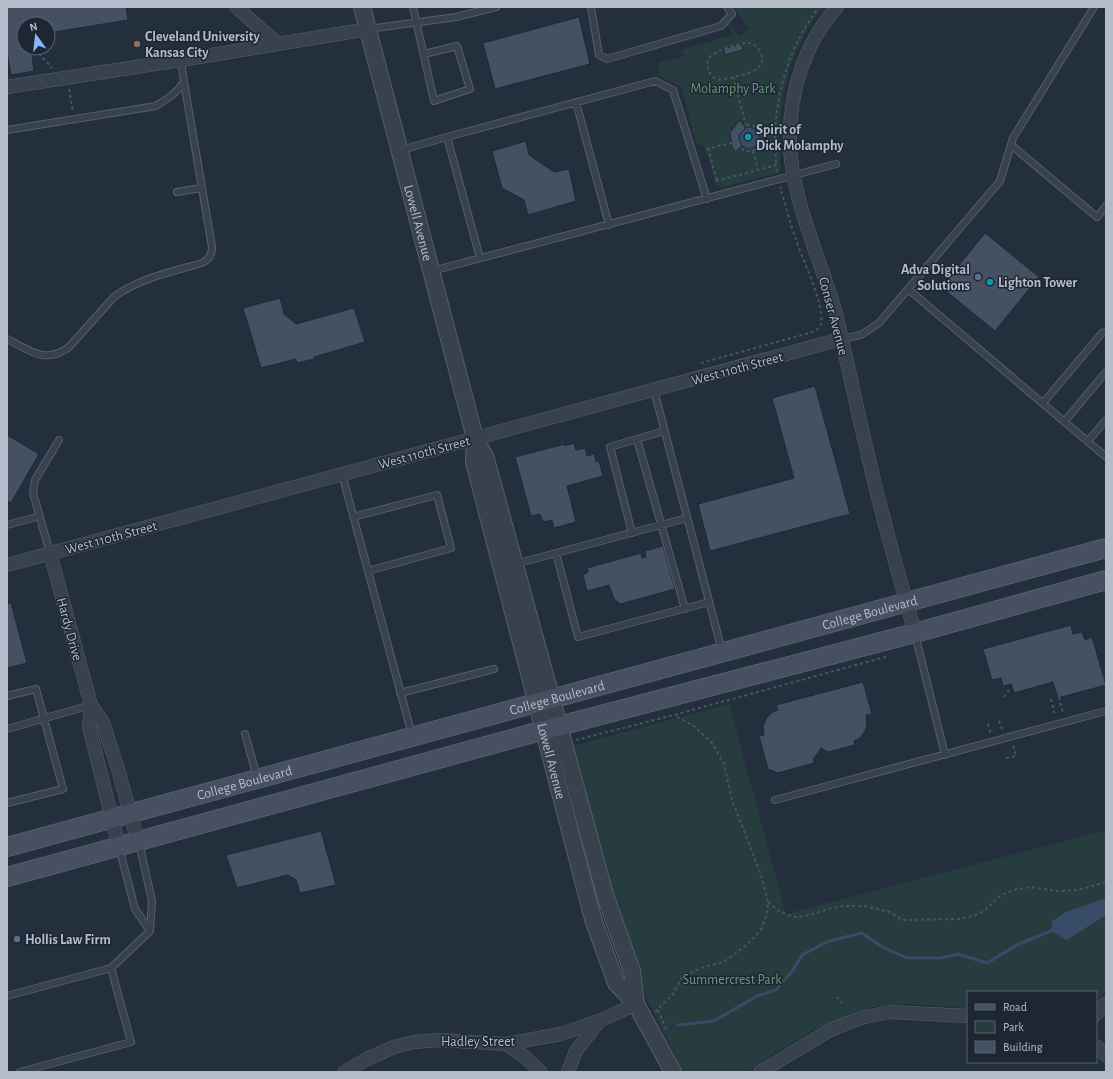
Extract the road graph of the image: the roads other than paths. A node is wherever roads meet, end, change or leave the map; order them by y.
1 (236, 7) edge
2 (362, 7) edge
3 (413, 7) edge
4 (496, 7) edge
5 (591, 7) edge
6 (727, 7) edge
7 (837, 7) edge
8 (1094, 7) edge
9 (417, 23) junction
10 (368, 29) junction
11 (278, 44) junction
12 (424, 54) junction
13 (181, 60) junction
14 (184, 82) junction
15 (7, 87) edge
16 (576, 102) junction
17 (7, 130) edge
18 (447, 137) junction
19 (1011, 145) junction
20 (399, 150) junction
21 (836, 164) dead end
22 (794, 176) junction
23 (201, 188) junction
24 (177, 192) dead end
25 (707, 199) junction
26 (1106, 206) edge
27 (609, 224) junction
28 (480, 258) junction
29 (431, 272) junction
30 (908, 289) junction
31 (1106, 332) edge
32 (7, 338) edge
33 (841, 339) junction
34 (1106, 372) edge
35 (654, 390) junction
36 (1043, 402) junction
37 (1106, 420) edge
38 (1065, 421) junction
39 (664, 431) junction
40 (475, 438) junction
41 (637, 438) junction
42 (59, 440) dead end
43 (1088, 441) junction
44 (1106, 457) edge
45 (342, 474) junction
46 (40, 516) junction
47 (353, 517) junction
48 (687, 518) junction
49 (7, 525) edge
50 (661, 525) junction
51 (632, 533) junction
52 (1106, 548) edge
53 (50, 553) junction
54 (556, 553) junction
55 (515, 564) junction
56 (7, 565) edge
57 (368, 571) junction
58 (1106, 580) edge
59 (709, 602) junction
60 (907, 603) junction
61 (685, 608) junction
62 (915, 633) junction
63 (722, 653) junction
64 (494, 669) dead end
65 (400, 693) junction
66 (7, 696) edge
67 (544, 701) junction
68 (91, 705) junction
69 (1106, 711) edge
70 (45, 718) junction
71 (551, 728) junction
72 (7, 729) edge
73 (245, 734) dead end
74 (412, 737) junction
75 (945, 755) junction
76 (258, 779) junction
77 (775, 800) dead end
78 (7, 803) edge
79 (131, 813) junction
80 (112, 818) junction
81 (138, 842) junction
82 (7, 847) edge
83 (119, 847) junction
84 (7, 877) edge
85 (150, 931) junction
86 (111, 968) junction
87 (7, 996) edge
88 (1106, 1003) edge
89 (636, 1004) junction
90 (1097, 1013) edge
91 (967, 1016) edge
92 (598, 1021) junction
93 (506, 1044) junction
94 (1097, 1047) edge
95 (1106, 1055) edge
96 (20, 1072) edge
97 (344, 1072) edge
98 (542, 1072) edge
99 (568, 1072) edge
100 (673, 1072) edge
101 (760, 1072) edge

1 - 11 street
2 - 10 street, Lowell Avenue
3 - 9 lane
4 - 9 lane
5 - 6 lane
7 - 22 street, Conser Avenue
8 - 19 lane
9 - 10 lane
9 - 12 lane
10 - 11 street
10 - 20 street, Lowell Avenue
11 - 13 street
12 - 12 lane
13 - 14 lane
13 - 15 street
14 - 17 lane
14 - 23 lane
16 - 18 lane
16 - 25 lane
16 - 27 lane
18 - 20 lane
18 - 28 lane
19 - 26 lane
19 - 30 lane
20 - 29 street, Lowell Avenue
21 - 22 lane
22 - 25 lane
22 - 33 street, Conser Avenue
23 - 24 lane
23 - 32 lane
25 - 27 lane
27 - 28 lane
28 - 29 lane
29 - 40 street, Lowell Avenue
30 - 33 lane
30 - 36 lane
31 - 36 lane
33 - 35 street, West 110th Street
33 - 60 street, Conser Avenue
34 - 38 lane
35 - 39 lane
35 - 40 street, West 110th Street
36 - 38 lane
37 - 43 lane
38 - 43 lane
39 - 41 lane
39 - 48 lane
40 - 45 street, West 110th Street
40 - 55 street, Lowell Avenue
40 - 67 street, Lowell Avenue
41 - 50 lane
41 - 51 lane
42 - 46 lane
43 - 44 lane
45 - 47 lane
45 - 53 street, West 110th Street
46 - 49 lane
46 - 53 lane
47 - 57 lane
47 - 57 lane
48 - 50 lane
48 - 59 lane
50 - 51 lane
50 - 61 lane
51 - 54 lane
52 - 60 main road, College Boulevard
53 - 56 street, West 110th Street
53 - 68 street, Hardy Drive
54 - 55 lane
54 - 61 lane
55 - 67 street, Lowell Avenue
57 - 65 lane
58 - 62 main road, College Boulevard
59 - 61 lane
59 - 63 lane
60 - 62 street, Conser Avenue
60 - 63 main road, College Boulevard
62 - 71 main road, College Boulevard
62 - 75 lane
63 - 67 main road, College Boulevard
64 - 65 lane
65 - 74 lane
66 - 70 lane
67 - 71 street, Lowell Avenue
67 - 74 main road, College Boulevard
68 - 70 lane
68 - 79 street, Hardy Drive
68 - 80 street, Hardy Drive
69 - 75 lane
70 - 72 lane
70 - 78 lane
71 - 81 main road, College Boulevard
71 - 89 street, Lowell Avenue
73 - 76 lane
74 - 76 main road, College Boulevard
75 - 77 lane
76 - 79 main road, College Boulevard
79 - 80 main road, College Boulevard
79 - 81 street, Hardy Drive
80 - 82 main road, College Boulevard
80 - 83 street, Hardy Drive
81 - 83 main road, College Boulevard
81 - 85 lane
83 - 84 main road, College Boulevard
83 - 85 lane
85 - 86 lane
86 - 87 lane
86 - 96 lane
88 - 90 street
89 - 92 street, Hadley Street
89 - 100 street, Lowell Avenue
91 - 101 street
92 - 93 street, Hadley Street
92 - 99 street
93 - 97 street, Hadley Street
93 - 98 street
94 - 95 street

